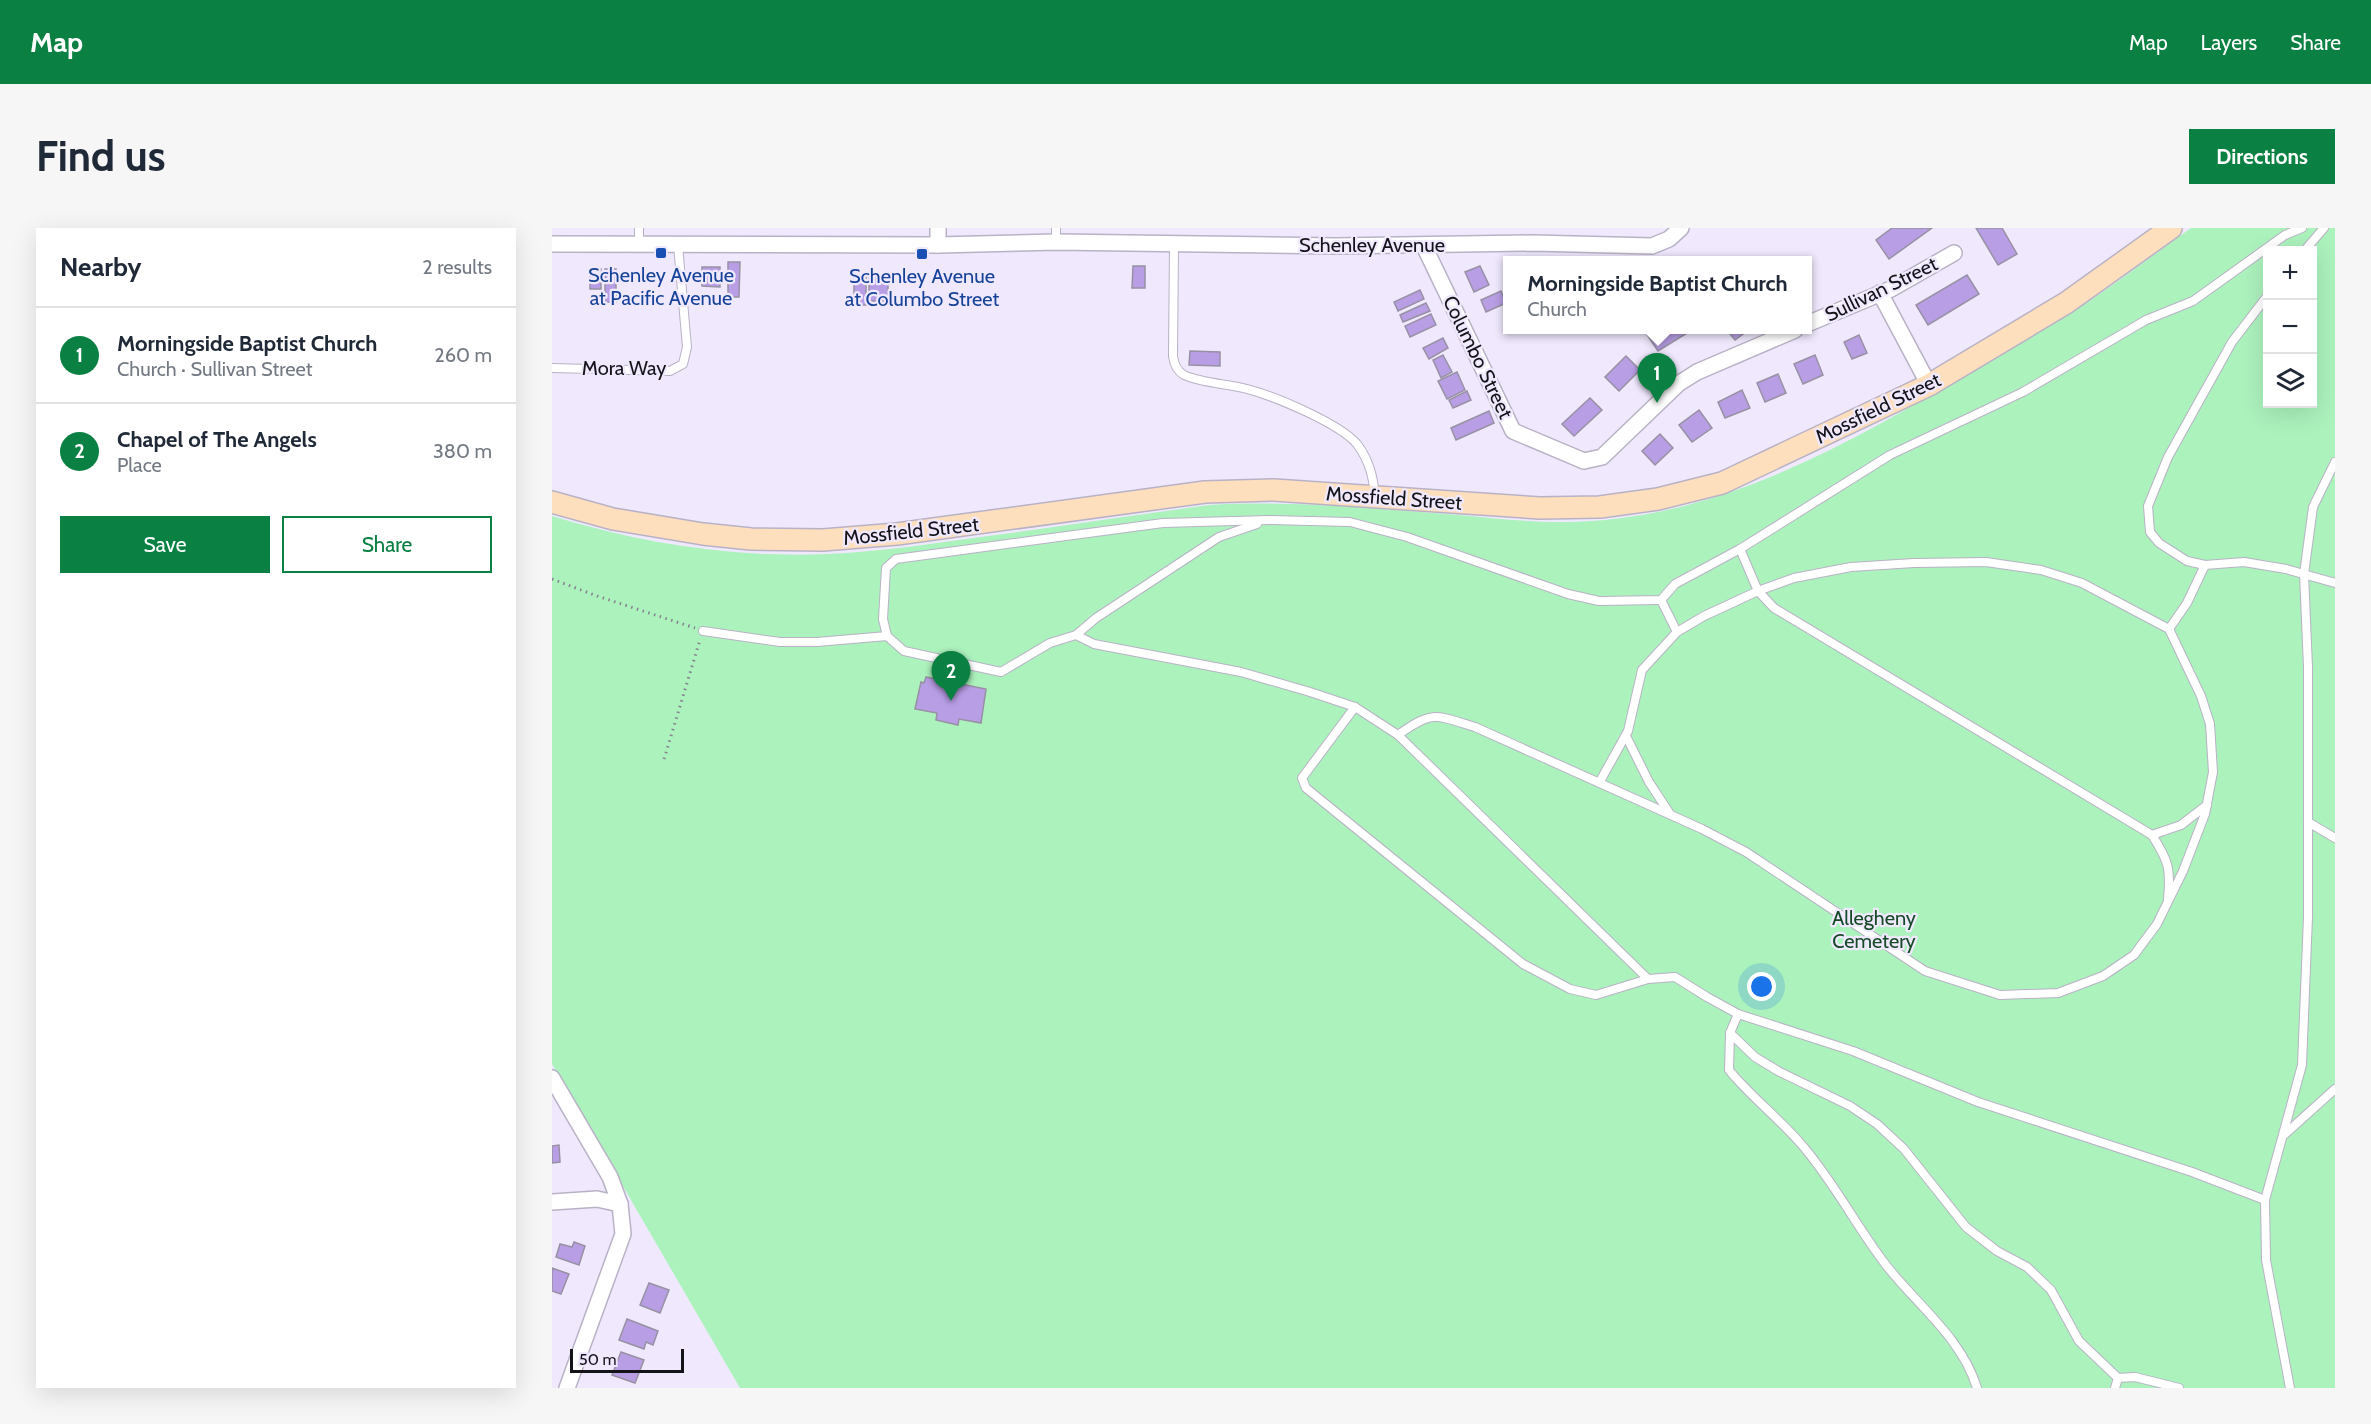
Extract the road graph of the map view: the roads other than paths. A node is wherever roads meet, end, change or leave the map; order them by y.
1 (639, 228) edge
2 (938, 228) edge
3 (1681, 228) edge
4 (2171, 228) edge
5 (2302, 228) edge
6 (2324, 228) edge
7 (1056, 235) edge
8 (1174, 243) junction
9 (552, 244) edge
10 (639, 245) junction
11 (678, 245) junction
12 (938, 245) junction
13 (1424, 246) junction
14 (2308, 246) edge
15 (1954, 253) dead end
16 (1880, 293) junction
17 (2264, 300) edge
18 (1812, 322) edge
19 (1786, 334) edge
20 (552, 368) edge
21 (1929, 385) junction
22 (2335, 462) edge
23 (1375, 497) junction
24 (552, 502) edge
25 (1280, 520) junction
26 (1740, 549) junction
27 (2205, 565) junction
28 (2304, 574) junction
29 (2335, 583) edge
30 (1758, 591) junction
31 (1661, 600) junction
32 (2169, 629) junction
33 (703, 631) road end
34 (1677, 632) junction
35 (1076, 635) junction
36 (887, 636) junction
37 (1355, 708) junction
38 (1398, 735) junction
39 (1626, 736) junction
40 (1599, 783) junction
41 (2207, 805) junction
42 (1670, 815) junction
43 (2308, 822) junction
44 (2152, 835) junction
45 (2335, 838) edge
46 (2168, 899) junction
47 (1647, 979) junction
48 (1738, 1014) junction
49 (1730, 1033) junction
50 (552, 1078) edge
51 (2335, 1089) edge
52 (2283, 1136) junction
53 (2265, 1200) junction
54 (552, 1202) edge
55 (620, 1204) junction
56 (2118, 1378) junction
57 (567, 1388) edge
58 (1977, 1388) edge
59 (2115, 1388) edge
60 (2179, 1388) edge
61 (2290, 1388) edge

1 - 10 lane
2 - 12 street
3 - 13 street, Schenley Avenue
4 - 21 street, Mossfield Street
5 - 26 lane
6 - 14 lane
7 - 8 street, Schenley Avenue
7 - 12 street, Schenley Avenue
8 - 13 street, Schenley Avenue
8 - 23 lane
9 - 10 street, Schenley Avenue
10 - 11 street, Schenley Avenue
11 - 12 street, Schenley Avenue
11 - 20 lane, Mora Way
13 - 19 street, Columbo Street
15 - 16 street, Sullivan Street
16 - 18 street, Sullivan Street
16 - 21 street
17 - 27 lane
21 - 23 street, Mossfield Street
22 - 28 lane
23 - 24 street, Mossfield Street
25 - 31 lane
25 - 35 lane
25 - 36 lane
26 - 30 lane
26 - 31 lane
27 - 28 lane
27 - 32 lane
28 - 29 lane
28 - 43 lane
30 - 32 lane
30 - 34 lane
30 - 44 lane
31 - 34 lane
32 - 41 lane
33 - 36 lane
34 - 39 lane
35 - 36 lane
35 - 37 lane
37 - 38 lane
37 - 47 lane
38 - 40 lane
38 - 47 lane
39 - 40 lane
39 - 42 lane
40 - 42 lane
41 - 44 lane
41 - 46 lane
42 - 46 lane
43 - 45 lane
43 - 52 lane
44 - 46 lane
47 - 48 lane
48 - 49 lane
48 - 53 lane
49 - 56 lane
49 - 58 lane
50 - 55 street
51 - 52 lane
52 - 53 lane
53 - 61 lane
54 - 55 street
55 - 57 street
56 - 59 lane
56 - 60 lane

